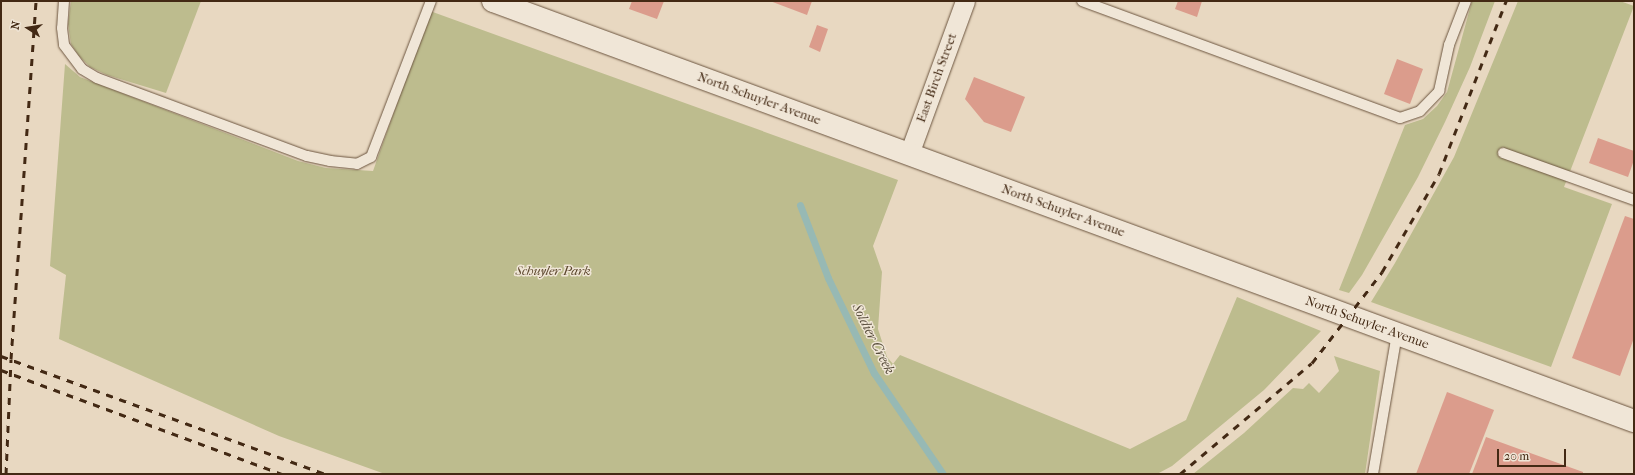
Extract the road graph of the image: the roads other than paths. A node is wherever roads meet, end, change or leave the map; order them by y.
1 (64, 1) edge
2 (431, 1) edge
3 (493, 1) edge
4 (965, 1) edge
5 (1082, 1) edge
6 (1466, 1) edge
7 (1503, 153) dead end
8 (909, 154) junction
9 (1634, 200) edge
10 (1397, 334) junction
11 (1634, 421) edge
12 (1373, 474) edge

1 - 2 lane
3 - 8 street, North Schuyler Avenue
4 - 8 street, East Birch Street
5 - 6 lane
7 - 9 lane
8 - 10 street, North Schuyler Avenue
10 - 11 street, North Schuyler Avenue
10 - 12 lane

